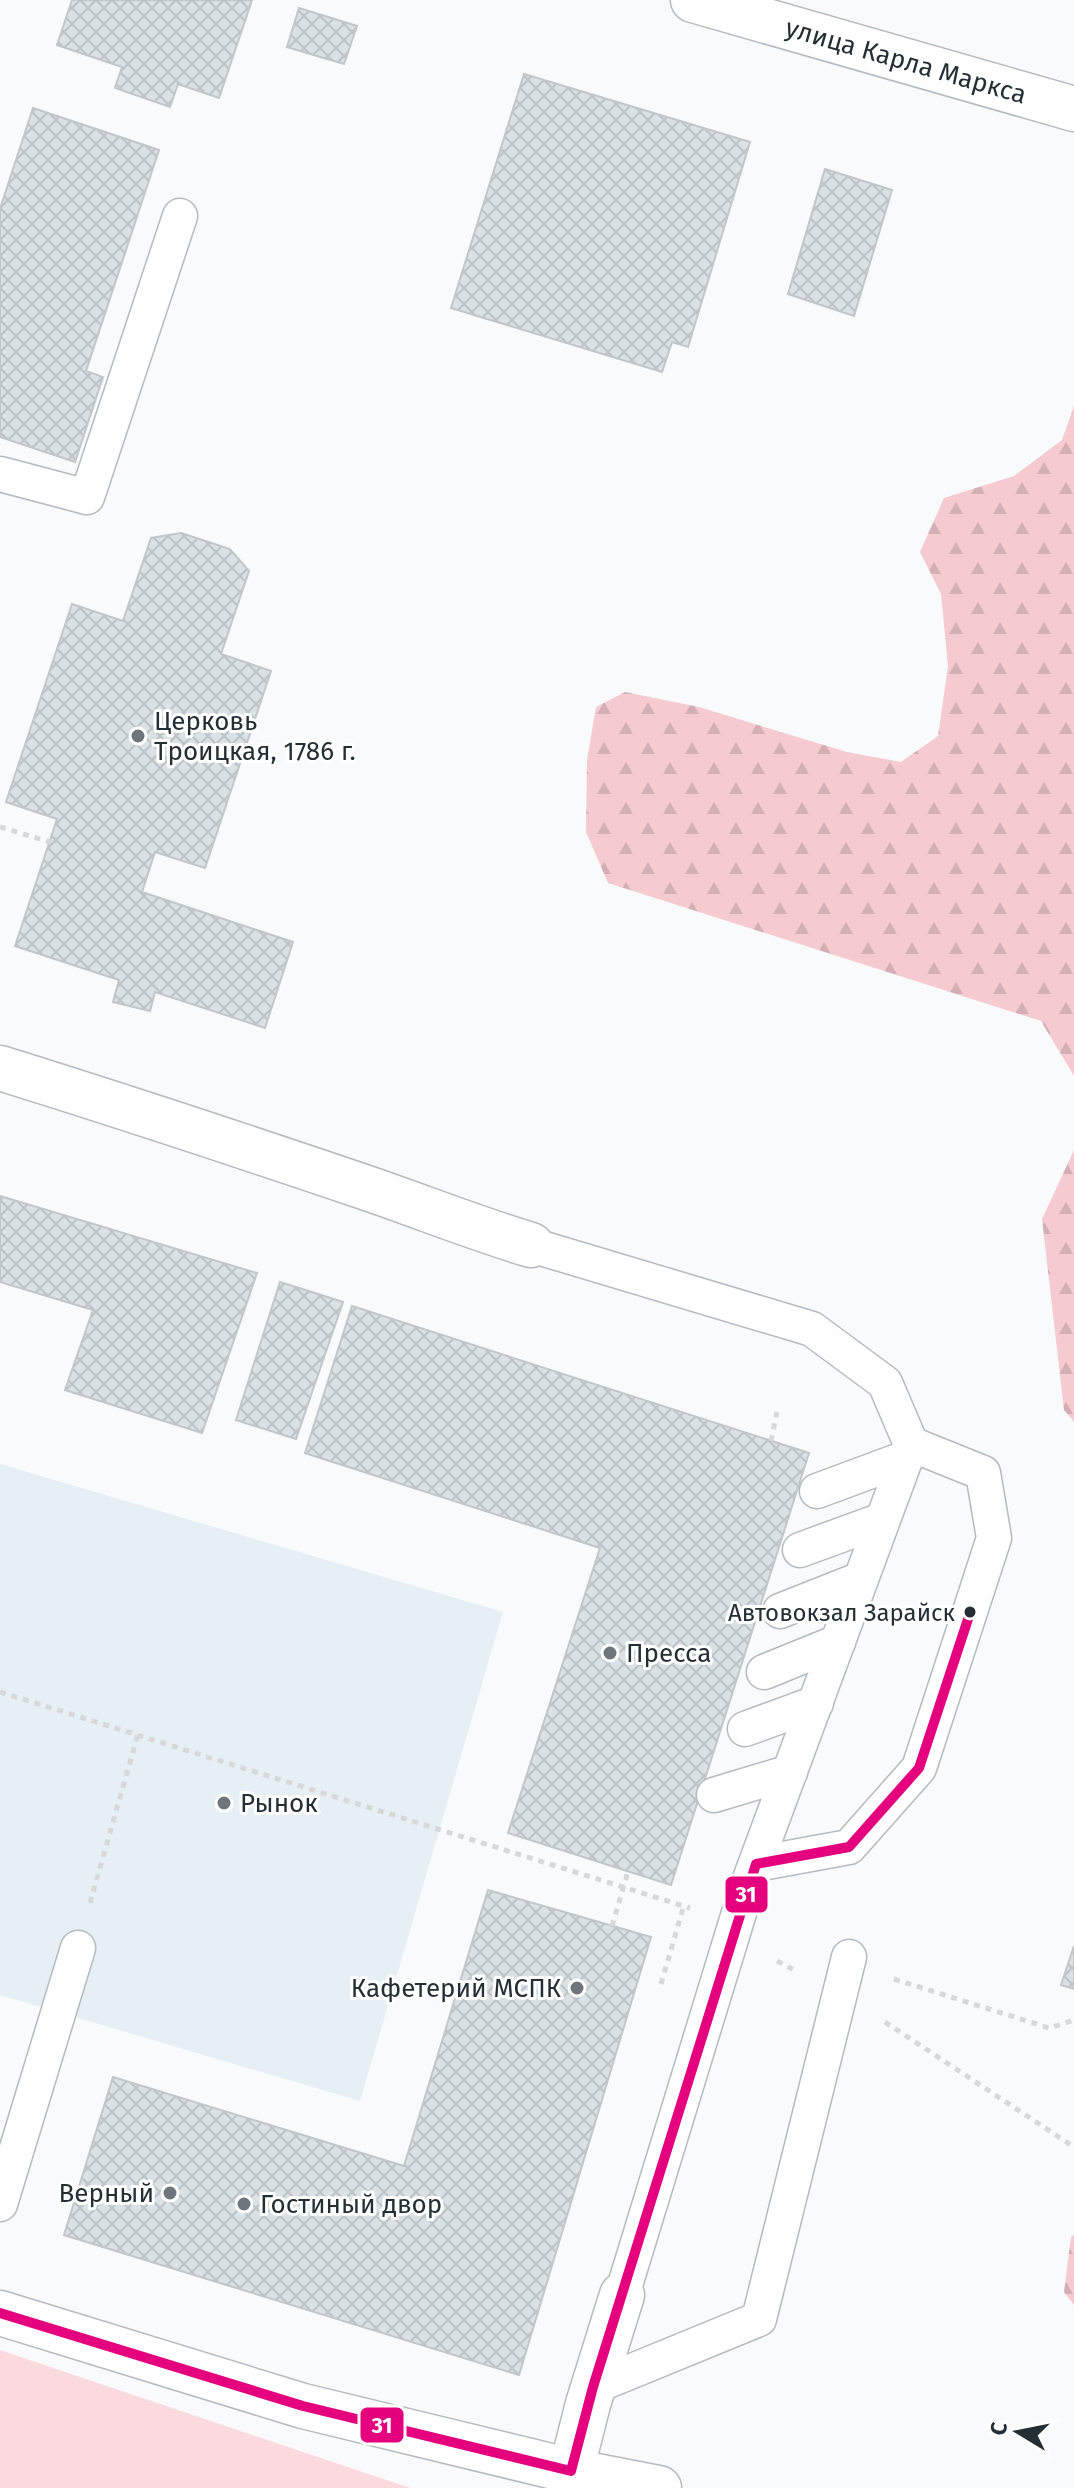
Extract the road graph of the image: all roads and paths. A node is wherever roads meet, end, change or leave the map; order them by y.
1 (693, 0) edge
2 (1074, 109) edge
3 (180, 216) dead end
4 (0, 474) edge
5 (0, 827) edge
6 (50, 842) dead end
7 (0, 1068) edge
8 (531, 1245) joint
9 (777, 1412) dead end
10 (771, 1441) dead end
11 (909, 1451) junction
12 (817, 1491) dead end
13 (882, 1520) junction
14 (800, 1550) dead end
15 (861, 1579) junction
16 (780, 1611) dead end
17 (838, 1642) junction
18 (764, 1672) dead end
19 (0, 1692) edge
20 (816, 1703) junction
21 (745, 1729) dead end
22 (138, 1734) junction
23 (790, 1772) junction
24 (714, 1795) dead end
25 (756, 1864) junction
26 (629, 1868) dead end
27 (624, 1886) junction
28 (684, 1905) dead end
29 (612, 1926) dead end
30 (78, 1948) joint
31 (849, 1957) dead end
32 (924, 1989) dead end
33 (1074, 2020) edge
34 (909, 2037) dead end
35 (1074, 2147) edge
36 (0, 2204) edge
37 (622, 2295) joint
38 (0, 2313) edge
39 (593, 2387) junction
40 (571, 2471) junction
41 (659, 2488) edge

1 - 2 street, улица Карла Маркса
3 - 4 lane
5 - 6 path
7 - 8 street
8 - 11 lane
9 - 10 path
11 - 12 lane
11 - 13 lane
11 - 25 lane
13 - 14 lane
13 - 15 lane
15 - 16 lane
15 - 17 lane
17 - 18 lane
17 - 20 lane
19 - 22 path
20 - 21 lane
20 - 23 lane
22 - 27 path
22 - 30 path
23 - 24 lane
23 - 25 lane
25 - 37 lane
26 - 27 path
27 - 28 path
27 - 29 path
30 - 36 lane
31 - 39 lane
32 - 33 path
34 - 35 path
37 - 39 street
38 - 40 street
39 - 40 street
40 - 41 street

